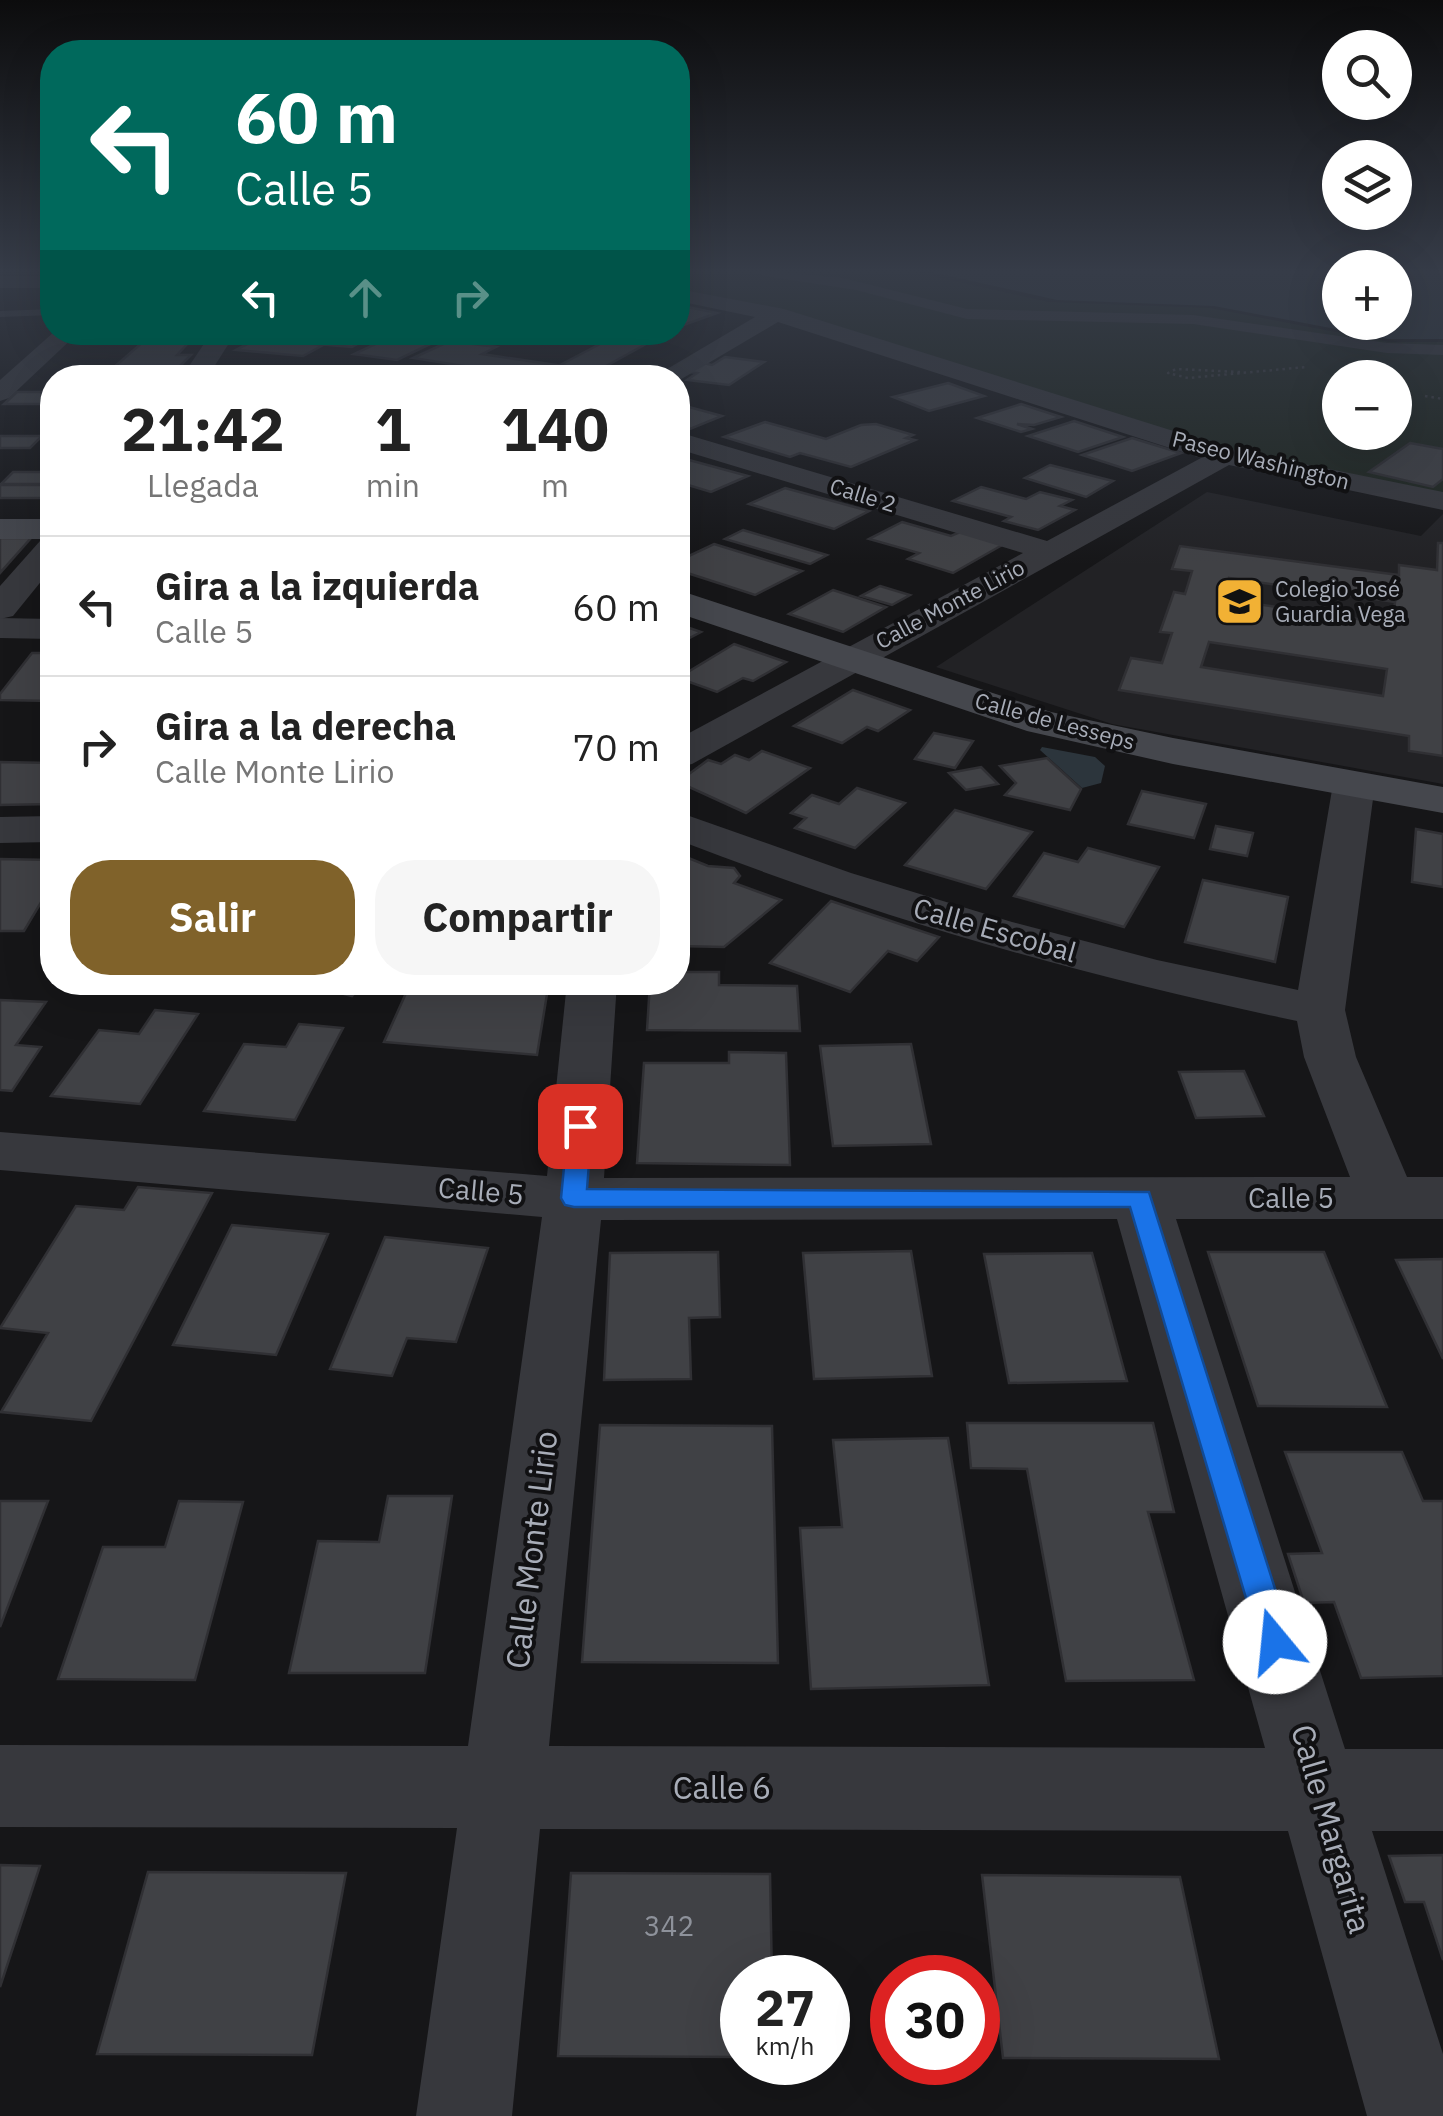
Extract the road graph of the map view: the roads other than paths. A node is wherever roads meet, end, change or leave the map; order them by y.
1 (26, 368) edge
2 (946, 368) edge
3 (40, 386) edge
4 (2, 388) edge
5 (690, 444) edge
6 (1225, 456) junction
7 (1443, 500) edge
8 (0, 529) edge
9 (40, 529) edge
10 (1048, 551) junction
11 (40, 562) edge
12 (690, 605) edge
13 (0, 608) edge
14 (0, 628) edge
15 (40, 628) edge
16 (848, 659) junction
17 (690, 748) edge
18 (1354, 784) junction
19 (1443, 800) edge
20 (40, 829) edge
21 (0, 830) edge
22 (690, 830) edge
23 (591, 995) edge
24 (1320, 1010) junction
25 (0, 1151) edge
26 (574, 1198) junction
27 (1140, 1198) junction
28 (1415, 1198) edge
29 (0, 1786) edge
30 (504, 1787) junction
31 (1320, 1789) junction
32 (1443, 1790) edge
33 (464, 2116) edge
34 (1415, 2116) edge

1 - 4 street
2 - 6 street, Paseo Washington
3 - 4 street
5 - 10 street, Calle 2
6 - 7 street, Paseo Washington
6 - 10 street, Calle Monte Lirio
8 - 9 main road
10 - 16 street, Calle Monte Lirio
11 - 13 street
12 - 16 main road, Calle de Lesseps
14 - 15 street
16 - 17 street, Calle Monte Lirio
16 - 18 main road, Calle de Lesseps
18 - 19 main road, Calle de Lesseps
18 - 24 street
20 - 21 street
22 - 24 street, Calle Escobal
23 - 26 street, Calle Monte Lirio
24 - 28 street
25 - 26 street, Calle 5
26 - 27 street, Calle 5
26 - 30 street, Calle Monte Lirio
27 - 28 street, Calle 5
27 - 31 street, Calle Margarita
29 - 30 street, Calle 6
30 - 31 street, Calle 6
30 - 33 street, Calle Monte Lirio
31 - 32 street, Calle 6
31 - 34 street, Calle Margarita

